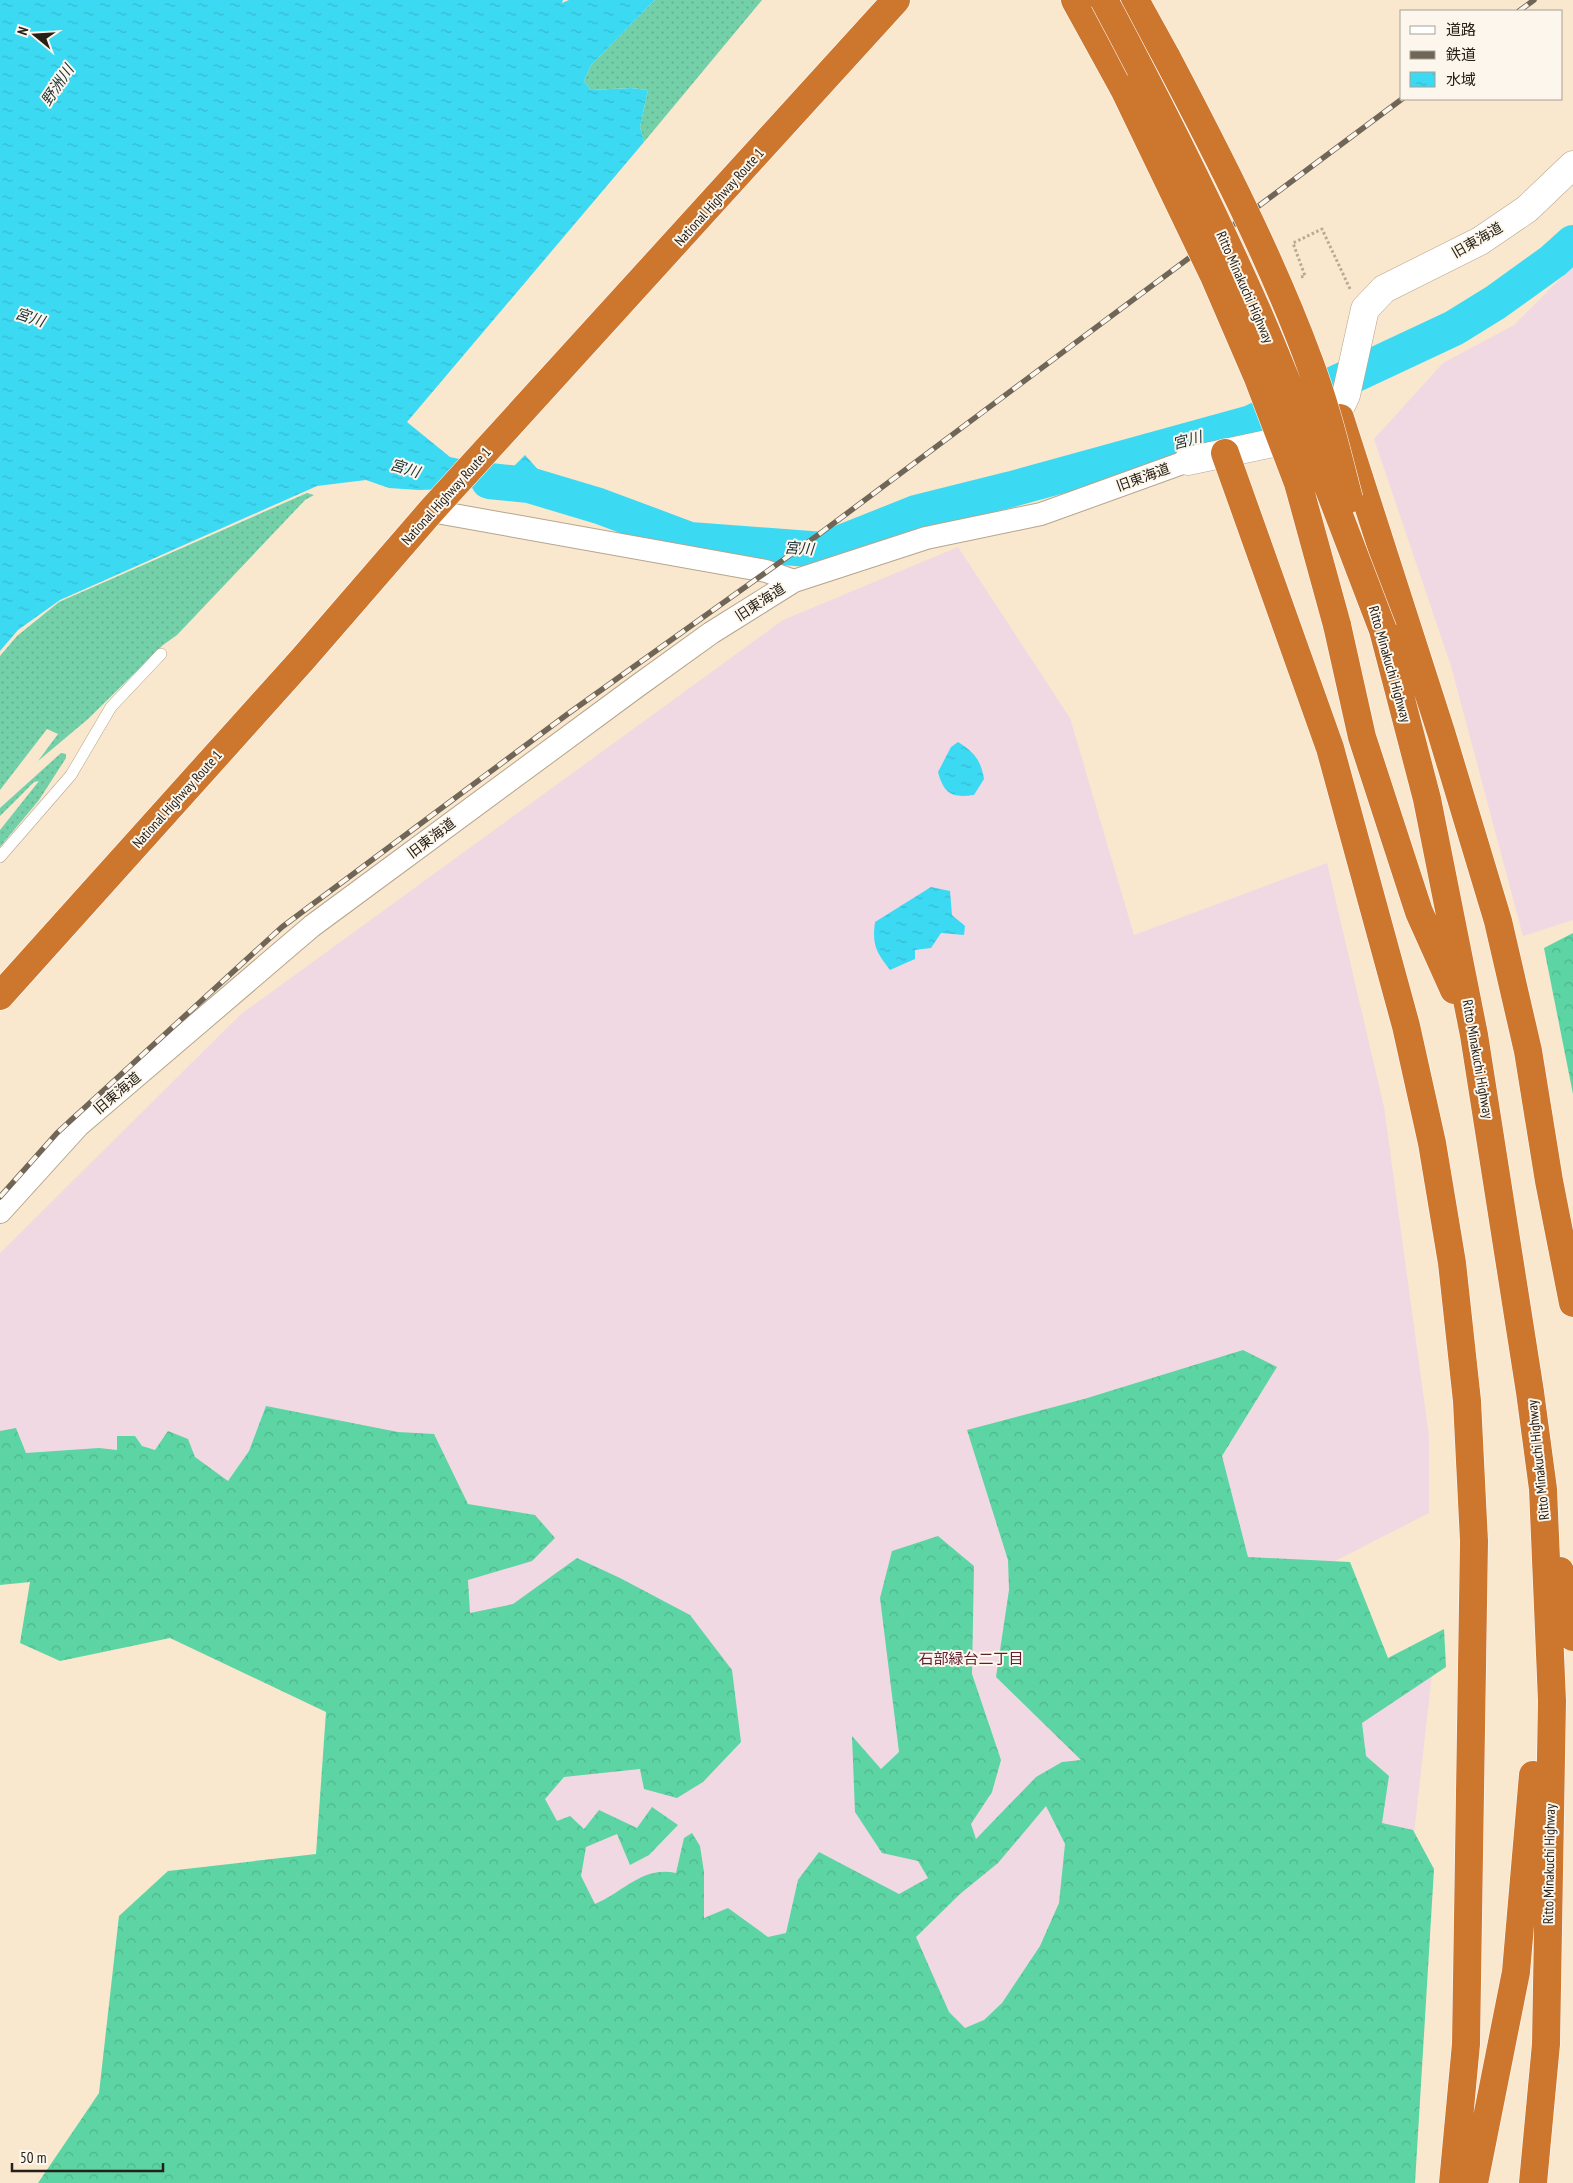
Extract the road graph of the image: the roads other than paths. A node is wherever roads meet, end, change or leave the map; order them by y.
1 (896, 0) edge
2 (1075, 0) edge
3 (1104, 0) edge
4 (1135, 0) edge
5 (1573, 165) edge
6 (1343, 401) junction
7 (1225, 453) junction
8 (1188, 461) joint
9 (437, 504) junction
10 (794, 580) junction
11 (1383, 630) junction
12 (161, 654) dead end
13 (0, 858) edge
14 (0, 996) edge
15 (1474, 1035) junction
16 (0, 1212) edge
17 (1573, 1303) edge
18 (1543, 1489) junction
19 (1573, 1637) edge
20 (1453, 2183) edge
21 (1474, 2183) edge
22 (1533, 2183) edge

1 - 9 highway, National Highway Route 1
2 - 15 highway, bridge
3 - 11 highway, Ritto Minakuchi Highway, bridge
4 - 11 highway, bridge
5 - 6 street, 旧東海道
6 - 7 street, 旧東海道
6 - 17 highway
7 - 8 street, 旧東海道
7 - 20 highway
8 - 10 street, 旧東海道
9 - 10 street
9 - 14 highway, National Highway Route 1
10 - 16 street, 旧東海道
11 - 15 highway, Ritto Minakuchi Highway
12 - 13 lane
15 - 18 highway, Ritto Minakuchi Highway
18 - 19 highway
18 - 21 highway
18 - 22 highway, Ritto Minakuchi Highway

